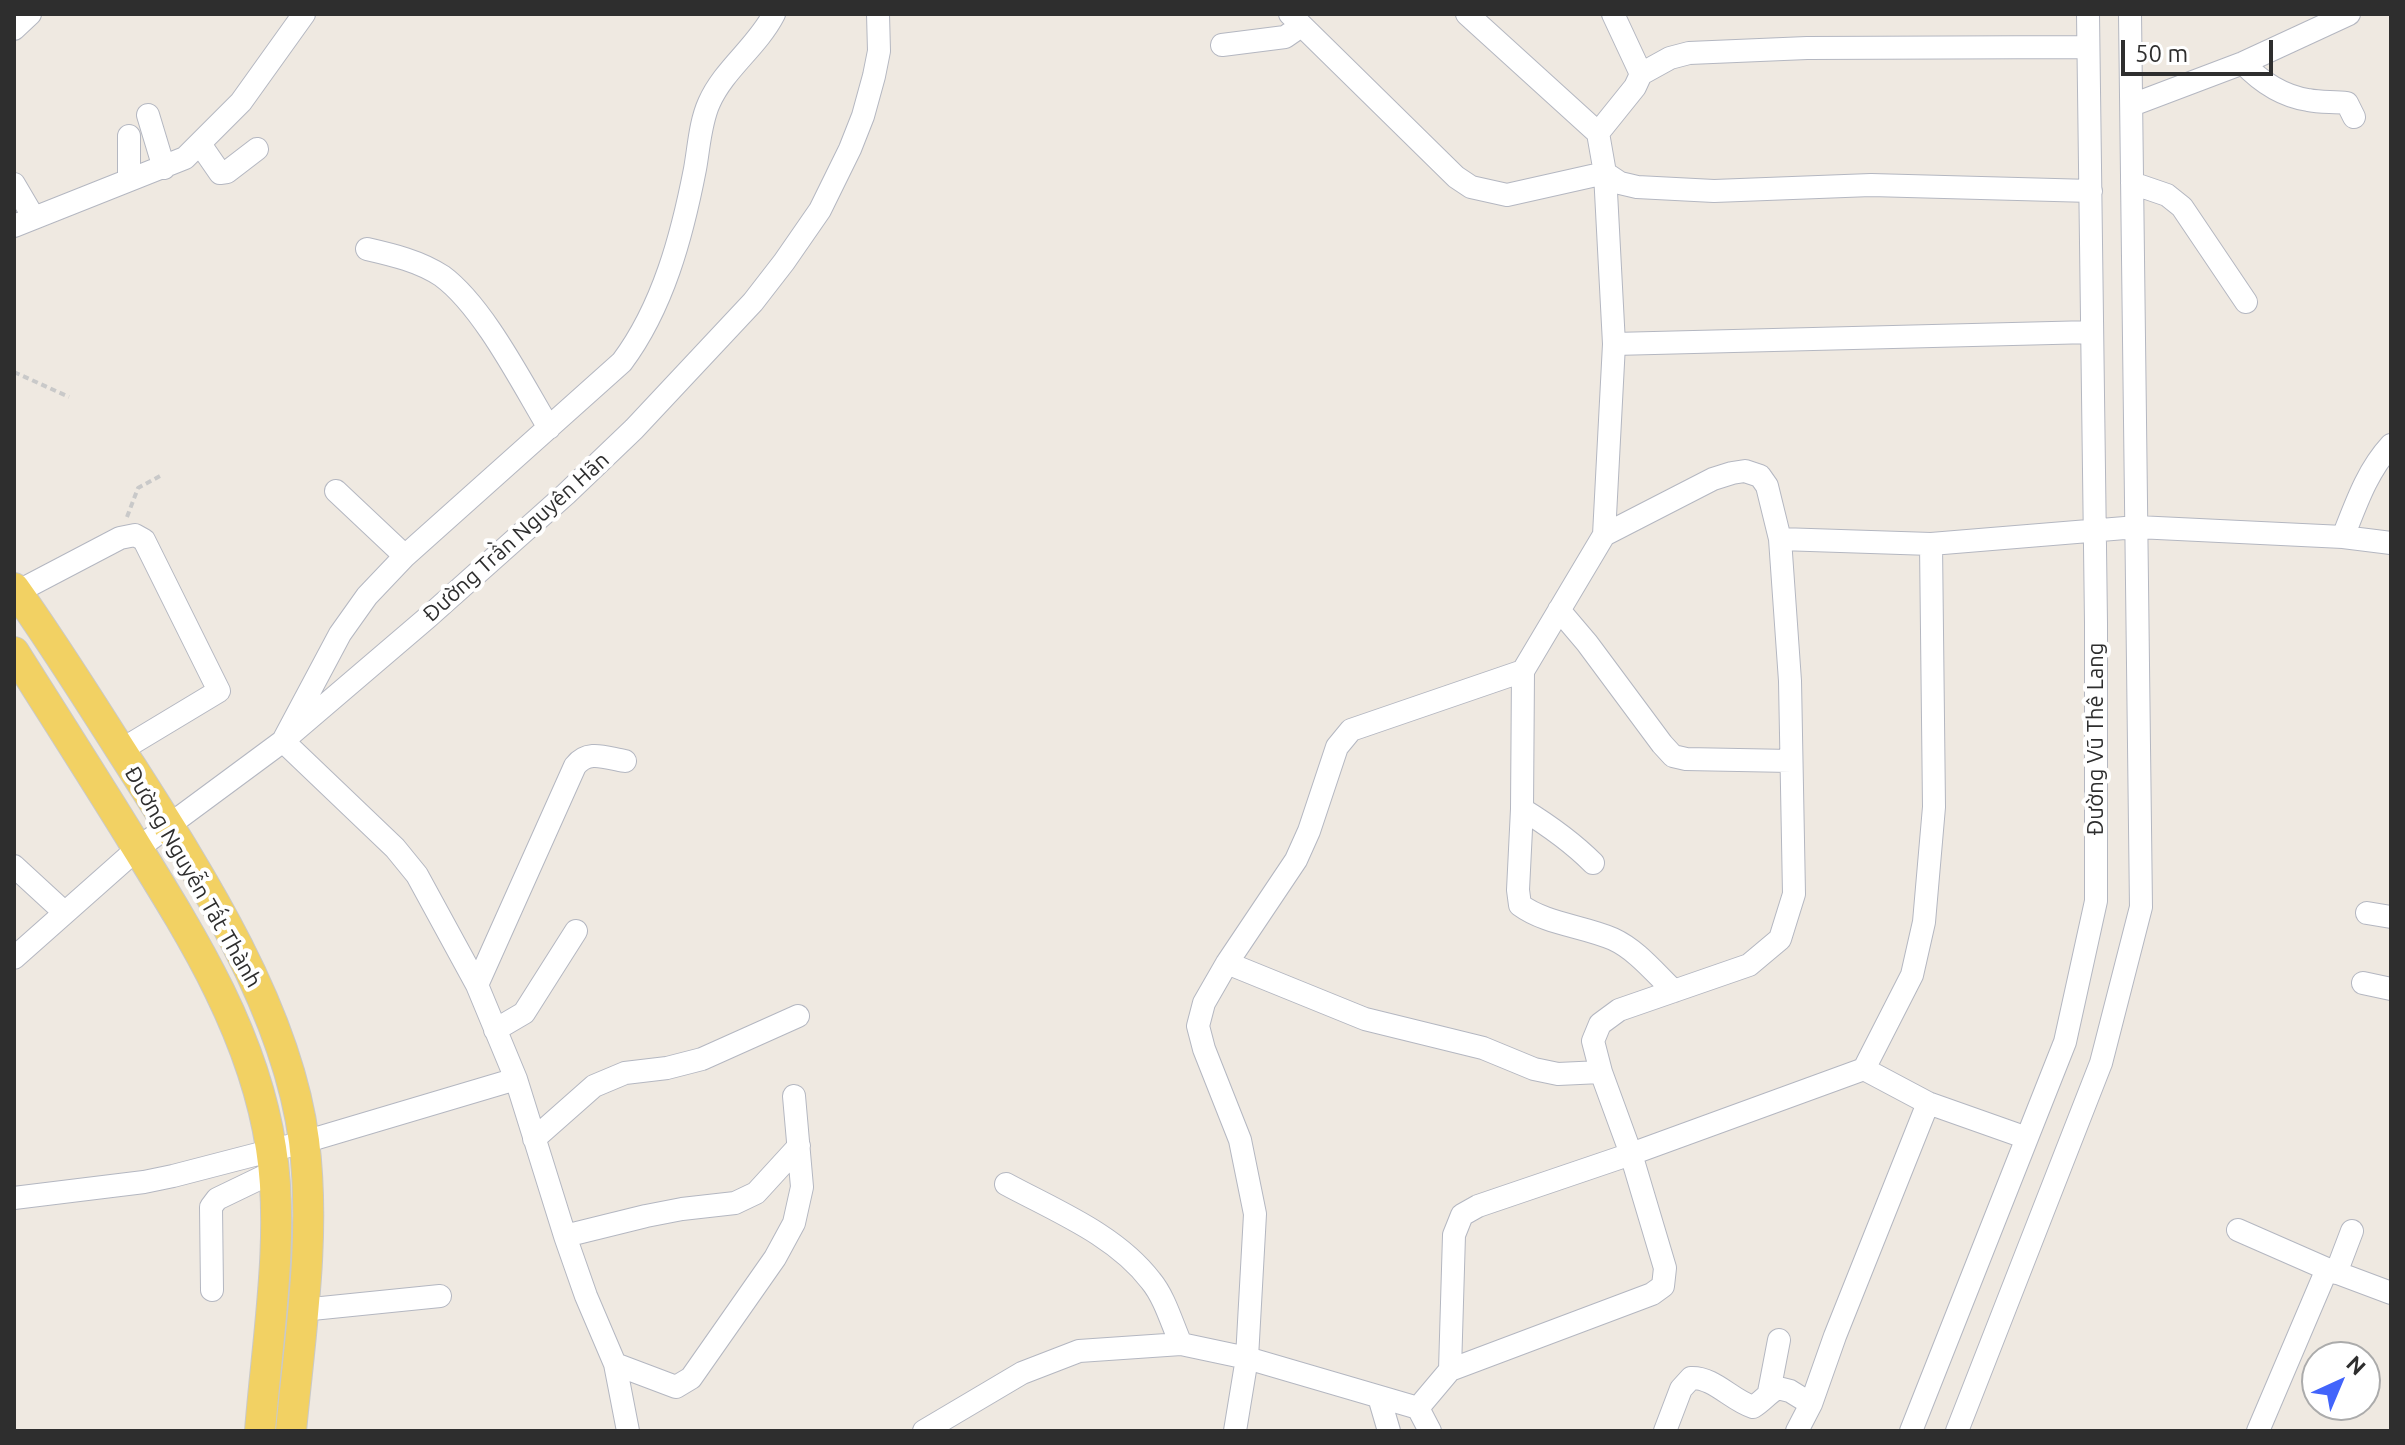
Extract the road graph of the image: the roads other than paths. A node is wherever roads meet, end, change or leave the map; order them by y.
1 (30, 14) edge
2 (304, 14) edge
3 (774, 14) edge
4 (878, 14) edge
5 (1467, 14) edge
6 (1613, 14) edge
7 (2088, 14) edge
8 (2130, 14) edge
9 (2349, 14) edge
10 (1296, 20) edge
11 (14, 29) edge
12 (1222, 45) dead end
13 (2088, 47) junction
14 (2243, 63) junction
15 (1641, 74) junction
16 (2132, 105) junction
17 (148, 115) dead end
18 (2354, 117) dead end
19 (1598, 133) junction
20 (129, 136) dead end
21 (200, 144) junction
22 (257, 149) dead end
23 (164, 168) junction
24 (1605, 173) junction
25 (129, 180) junction
26 (2132, 183) junction
27 (14, 184) edge
28 (2091, 191) junction
29 (24, 222) edge
30 (367, 249) dead end
31 (2246, 302) dead end
32 (2092, 332) junction
33 (1614, 344) junction
34 (549, 428) junction
35 (2391, 445) edge
36 (336, 491) dead end
37 (2137, 527) junction
38 (2095, 530) junction
39 (1604, 535) junction
40 (2343, 537) junction
41 (1780, 539) junction
42 (2391, 543) edge
43 (1931, 544) junction
44 (405, 556) junction
45 (15, 590) edge
46 (1559, 610) junction
47 (14, 652) edge
48 (1523, 671) junction
49 (283, 741) junction
50 (121, 750) junction
51 (625, 761) dead end
52 (1791, 761) junction
53 (1522, 809) junction
54 (168, 824) junction
55 (137, 849) junction
56 (1593, 863) dead end
57 (14, 866) edge
58 (64, 912) junction
59 (2367, 913) dead end
60 (2391, 917) edge
61 (576, 931) dead end
62 (14, 958) edge
63 (1227, 963) junction
64 (2363, 983) dead end
65 (477, 985) junction
66 (2391, 989) edge
67 (1674, 991) junction
68 (798, 1016) dead end
69 (495, 1030) junction
70 (1864, 1069) junction
71 (1601, 1072) junction
72 (516, 1079) junction
73 (794, 1096) dead end
74 (1928, 1103) junction
75 (2027, 1138) junction
76 (534, 1139) junction
77 (304, 1142) junction
78 (799, 1146) junction
79 (1631, 1154) junction
80 (272, 1161) junction
81 (1006, 1184) dead end
82 (14, 1198) edge
83 (2238, 1230) dead end
84 (2352, 1231) dead end
85 (565, 1236) junction
86 (2332, 1271) junction
87 (212, 1290) dead end
88 (2391, 1293) edge
89 (440, 1296) dead end
90 (302, 1310) junction
91 (1779, 1340) dead end
92 (1181, 1344) junction
93 (1247, 1358) junction
94 (615, 1364) junction
95 (1450, 1370) junction
96 (1769, 1392) junction
97 (1379, 1397) junction
98 (1811, 1404) junction
99 (1418, 1408) junction
100 (260, 1431) edge
101 (291, 1431) edge
102 (628, 1431) edge
103 (924, 1431) edge
104 (1235, 1431) edge
105 (1389, 1431) edge
106 (1430, 1431) edge
107 (1665, 1431) edge
108 (1797, 1431) edge
109 (1911, 1431) edge
110 (1957, 1431) edge
111 (2258, 1431) edge

1 - 11 street
2 - 21 street
3 - 34 street
4 - 49 street, Đường Trần Nguyên Hãn
5 - 19 street
6 - 15 street
7 - 13 street, Đường Vũ Thê Lang
8 - 16 street, Đường Vũ Thê Lang
9 - 14 street
10 - 12 street
10 - 24 street
13 - 15 street
13 - 28 street, Đường Vũ Thê Lang
14 - 16 street
14 - 18 street
15 - 19 street
16 - 26 street, Đường Vũ Thê Lang
17 - 23 street
19 - 24 street
20 - 25 street
21 - 22 street
21 - 23 street
23 - 25 street
24 - 28 street
24 - 33 street
25 - 29 street
26 - 31 street
26 - 37 street, Đường Vũ Thê Lang
27 - 29 street
28 - 32 street, Đường Vũ Thê Lang
30 - 34 street
32 - 33 street
32 - 38 street, Đường Vũ Thê Lang
33 - 39 street
34 - 44 street
35 - 40 street
36 - 44 street
37 - 38 street
37 - 40 street
37 - 110 street, Đường Vũ Thê Lang
38 - 43 street
38 - 75 street, Đường Vũ Thê Lang
39 - 41 street
39 - 46 street
40 - 42 street
41 - 43 street
41 - 52 street
43 - 70 street
44 - 49 street
45 - 50 main road, Đường Nguyễn Tất Thành
45 - 50 street
46 - 48 street
46 - 52 street
47 - 55 main road, Đường Nguyễn Tất Thành
48 - 53 street
48 - 63 street
49 - 54 street, Đường Trần Nguyên Hãn
49 - 65 street
50 - 54 main road, Đường Nguyễn Tất Thành
51 - 65 street
52 - 67 street
53 - 56 street
53 - 67 street
54 - 55 street, Đường Trần Nguyên Hãn
54 - 77 main road, Đường Nguyễn Tất Thành
55 - 58 street, Đường Trần Nguyên Hãn
55 - 80 main road, Đường Nguyễn Tất Thành
57 - 58 street
58 - 62 street, Đường Trần Nguyên Hãn
59 - 60 street
61 - 69 street
63 - 71 street
63 - 93 street
64 - 66 street
65 - 69 street
67 - 71 street
68 - 76 street
69 - 72 street
70 - 74 street
70 - 79 street
71 - 79 street
72 - 76 street
72 - 77 street
73 - 78 street
74 - 75 street
74 - 98 street
75 - 109 street, Đường Vũ Thê Lang
76 - 85 street
77 - 80 street
77 - 90 main road, Đường Nguyễn Tất Thành
78 - 85 street
78 - 94 street
79 - 95 street
79 - 95 street
80 - 82 street
80 - 87 street
80 - 100 main road, Đường Nguyễn Tất Thành
81 - 92 street
83 - 86 street
84 - 86 street
85 - 94 street
86 - 88 street
86 - 111 street
89 - 90 street
90 - 101 main road, Đường Nguyễn Tất Thành
91 - 96 street
92 - 93 street
92 - 103 street
93 - 97 street
93 - 104 street
94 - 102 street
95 - 99 street
96 - 98 street
96 - 107 street
97 - 99 street
97 - 105 street
98 - 108 street
99 - 106 street

